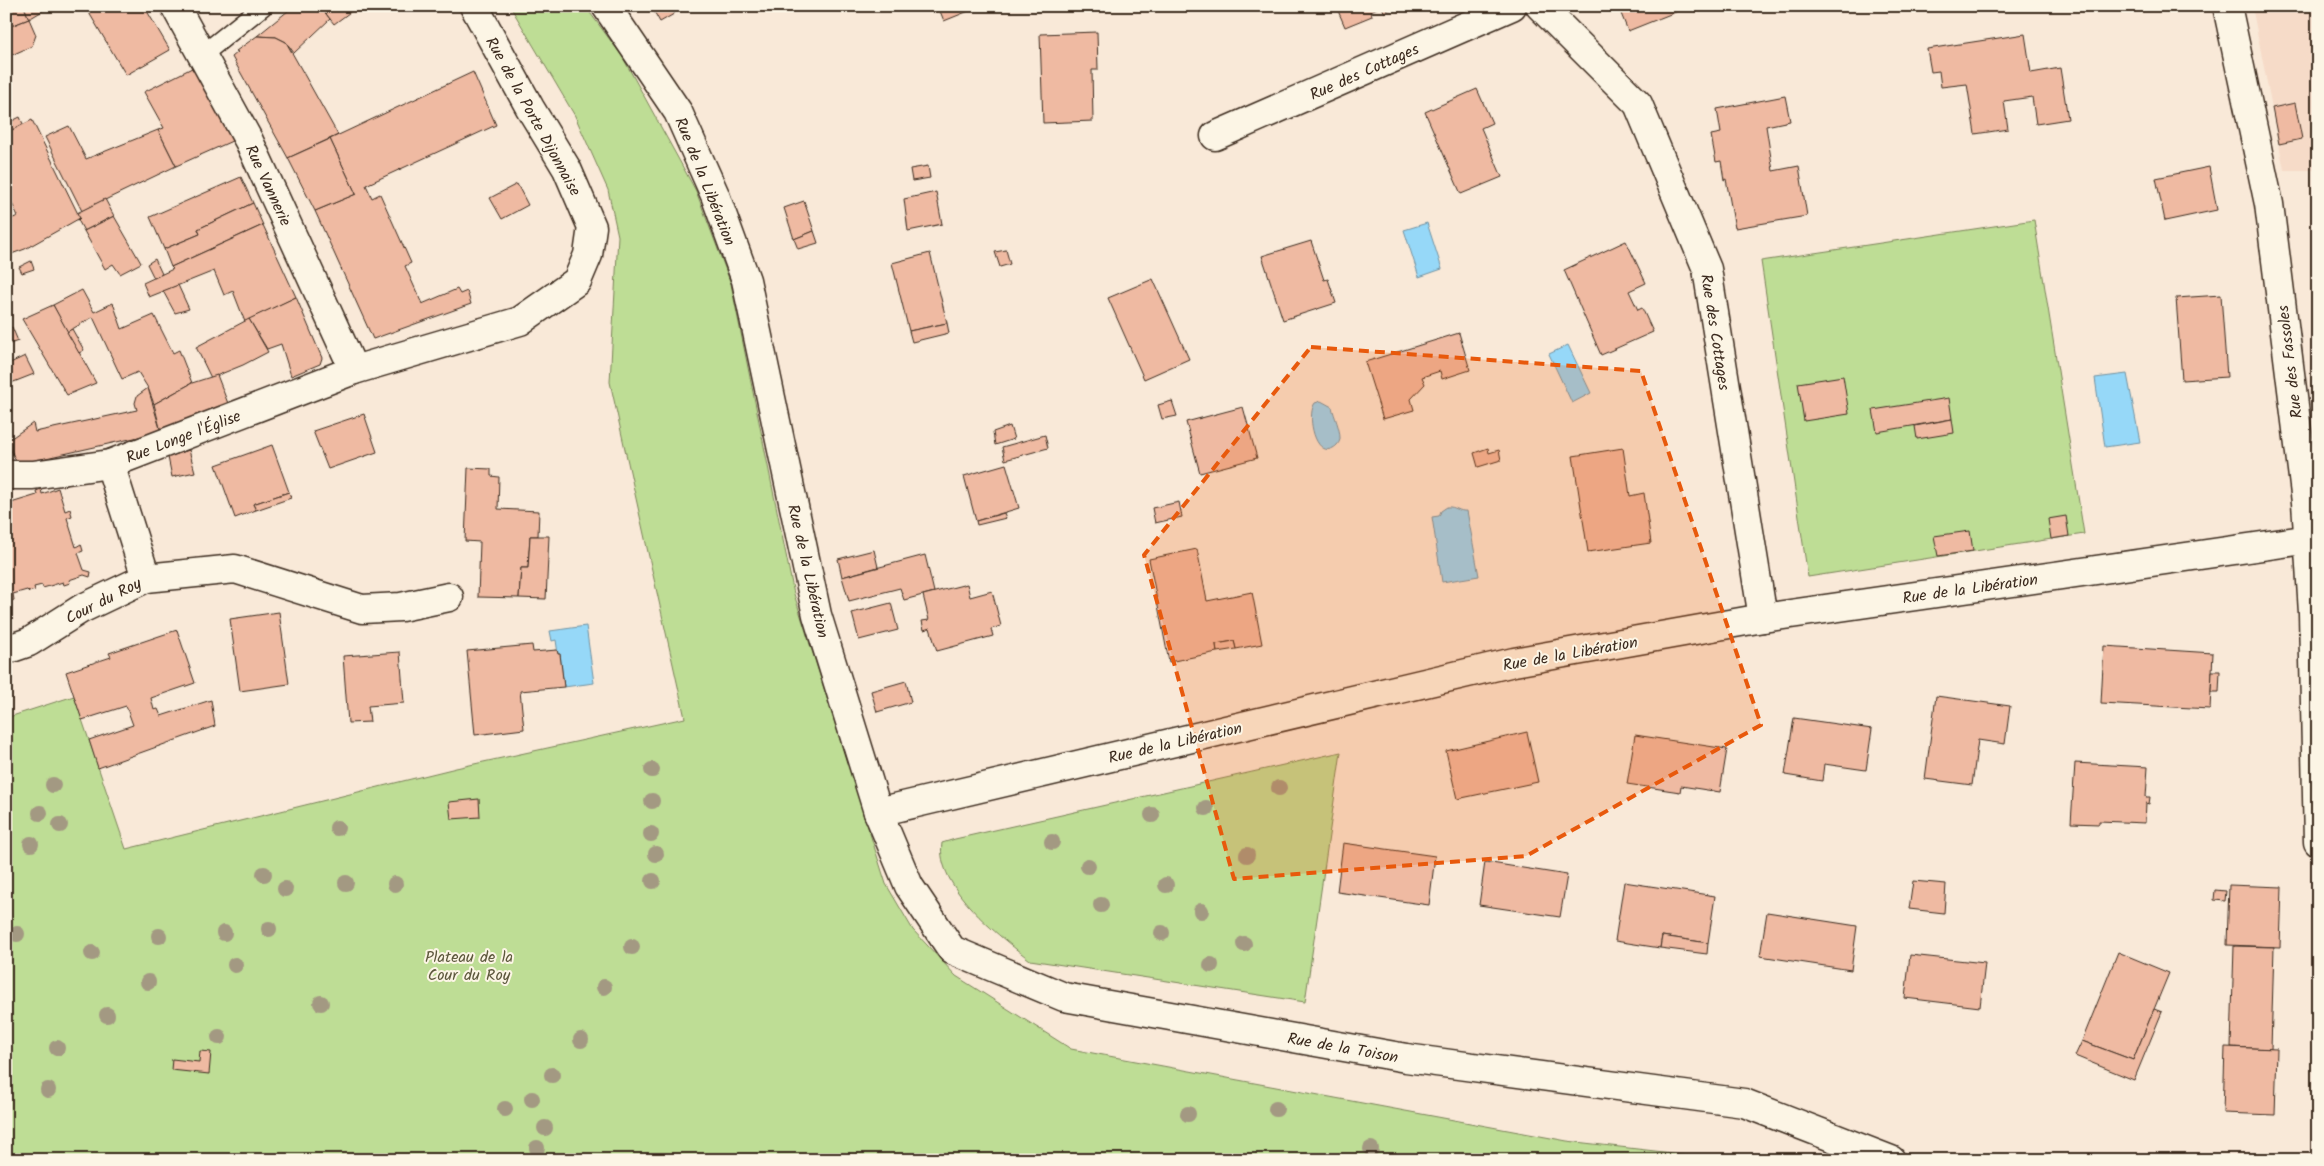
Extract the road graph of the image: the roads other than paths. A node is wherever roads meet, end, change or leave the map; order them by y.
1 (174, 6) edge
2 (263, 6) edge
3 (474, 6) edge
4 (606, 6) edge
5 (1512, 6) edge
6 (1540, 6) edge
7 (2227, 6) edge
8 (202, 56) junction
9 (1216, 136) dead end
10 (354, 370) junction
11 (110, 464) junction
12 (6, 475) edge
13 (2313, 539) edge
14 (146, 578) junction
15 (449, 597) dead end
16 (1762, 618) junction
17 (6, 650) edge
18 (878, 812) junction
19 (2318, 842) edge
20 (1890, 1160) edge

1 - 8 street, Rue Vannerie
2 - 8 lane
3 - 10 street, Rue de la Porte Dijonnaise
4 - 18 street, Rue de la Libération
5 - 9 street, Rue des Cottages
6 - 16 street, Rue des Cottages
7 - 13 street, Rue des Fassoles
8 - 10 street, Rue Vannerie
10 - 11 street, Rue Longe l'Église
11 - 12 street, Rue Longe l'Église
11 - 14 street, Cour du Roy
13 - 16 street, Rue de la Libération
13 - 19 street, Rue des Fassoles
14 - 15 street
14 - 17 street, Cour du Roy
16 - 18 street, Rue de la Libération
18 - 20 street, Rue de la Toison

